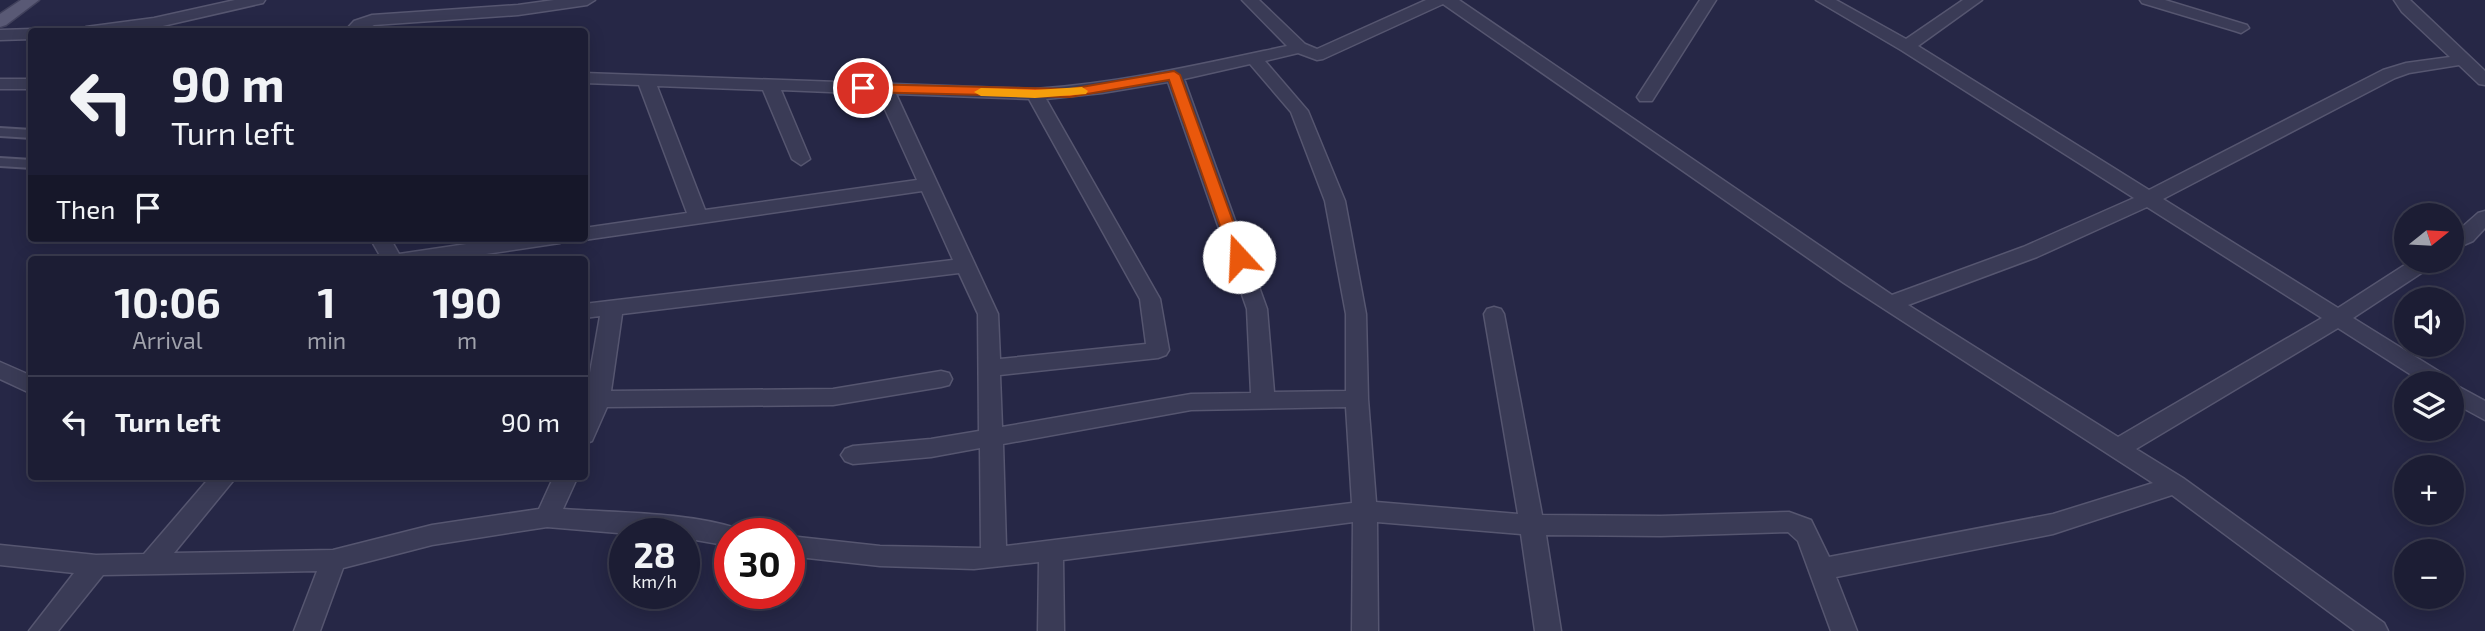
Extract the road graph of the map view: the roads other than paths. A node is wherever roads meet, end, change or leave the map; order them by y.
1 (31, 0) edge
2 (257, 0) edge
3 (587, 0) edge
4 (1250, 0) edge
5 (1438, 0) edge
6 (1448, 0) edge
7 (1708, 0) edge
8 (1824, 0) edge
9 (1974, 0) edge
10 (2148, 0) edge
11 (2402, 0) edge
12 (0, 22) edge
13 (116, 28) edge
14 (356, 28) edge
15 (2241, 28) dead end
16 (28, 34) edge
17 (0, 35) edge
18 (1907, 46) junction
19 (1299, 48) junction
20 (1254, 58) junction
21 (2461, 60) junction
22 (1174, 75) junction
23 (588, 78) edge
24 (646, 80) junction
25 (2485, 80) edge
26 (28, 83) edge
27 (0, 84) edge
28 (770, 85) junction
29 (885, 89) junction
30 (1035, 94) junction
31 (1646, 97) dead end
32 (0, 132) edge
33 (28, 134) edge
34 (801, 159) dead end
35 (0, 162) edge
36 (28, 164) edge
37 (928, 184) junction
38 (2148, 199) junction
39 (2485, 217) edge
40 (698, 218) junction
41 (588, 233) edge
42 (2464, 237) edge
43 (525, 242) edge
44 (426, 256) edge
45 (966, 265) junction
46 (2407, 273) edge
47 (1891, 303) junction
48 (612, 308) junction
49 (588, 311) edge
50 (1494, 314) dead end
51 (2337, 319) junction
52 (989, 368) junction
53 (0, 370) edge
54 (2421, 371) edge
55 (941, 379) dead end
56 (28, 384) edge
57 (1357, 399) junction
58 (2464, 399) edge
59 (1263, 401) junction
60 (2485, 412) edge
61 (590, 417) edge
62 (991, 437) junction
63 (2119, 448) junction
64 (853, 455) dead end
65 (222, 480) edge
66 (564, 480) edge
67 (2175, 485) junction
68 (1365, 512) junction
69 (547, 517) junction
70 (1532, 525) junction
71 (714, 533) edge
72 (805, 548) edge
73 (1051, 551) junction
74 (0, 555) edge
75 (995, 556) junction
76 (333, 560) junction
77 (151, 564) junction
78 (96, 565) junction
79 (1822, 569) junction
80 (41, 631) edge
81 (307, 631) edge
82 (1051, 631) edge
83 (1365, 631) edge
84 (1548, 631) edge
85 (1844, 631) edge
86 (2375, 631) edge

1 - 12 main road
2 - 13 street
3 - 14 street
4 - 19 street
5 - 19 street
6 - 47 street
7 - 31 street
8 - 18 street
9 - 18 street
10 - 15 street
11 - 21 street
16 - 17 street
18 - 38 street
19 - 20 street
20 - 22 street
20 - 57 street
21 - 25 street
21 - 38 street
22 - 30 street
22 - 59 street
23 - 24 street
24 - 28 street
24 - 40 street
26 - 27 street
28 - 29 street
28 - 34 street
29 - 30 street
29 - 37 street
30 - 52 street
32 - 33 lane
35 - 36 lane
37 - 40 street
37 - 45 street
38 - 47 street
38 - 51 street
39 - 42 street
40 - 41 street
43 - 44 street
45 - 48 street
45 - 52 street
46 - 51 street
47 - 63 street
48 - 49 street
48 - 61 street
50 - 70 street
51 - 54 street
51 - 63 street
52 - 62 street
53 - 56 street
55 - 61 street
57 - 59 street
57 - 68 street
58 - 60 street
59 - 62 street
62 - 64 street
62 - 75 street
63 - 67 street
65 - 77 street
66 - 69 street
67 - 79 street
67 - 86 street
68 - 70 street
68 - 73 street
68 - 83 street
69 - 71 street
69 - 76 street
70 - 79 street
70 - 84 street
72 - 75 street
73 - 75 street
73 - 82 street
74 - 78 street
76 - 77 street
76 - 81 street
77 - 78 street
78 - 80 street
79 - 85 street

